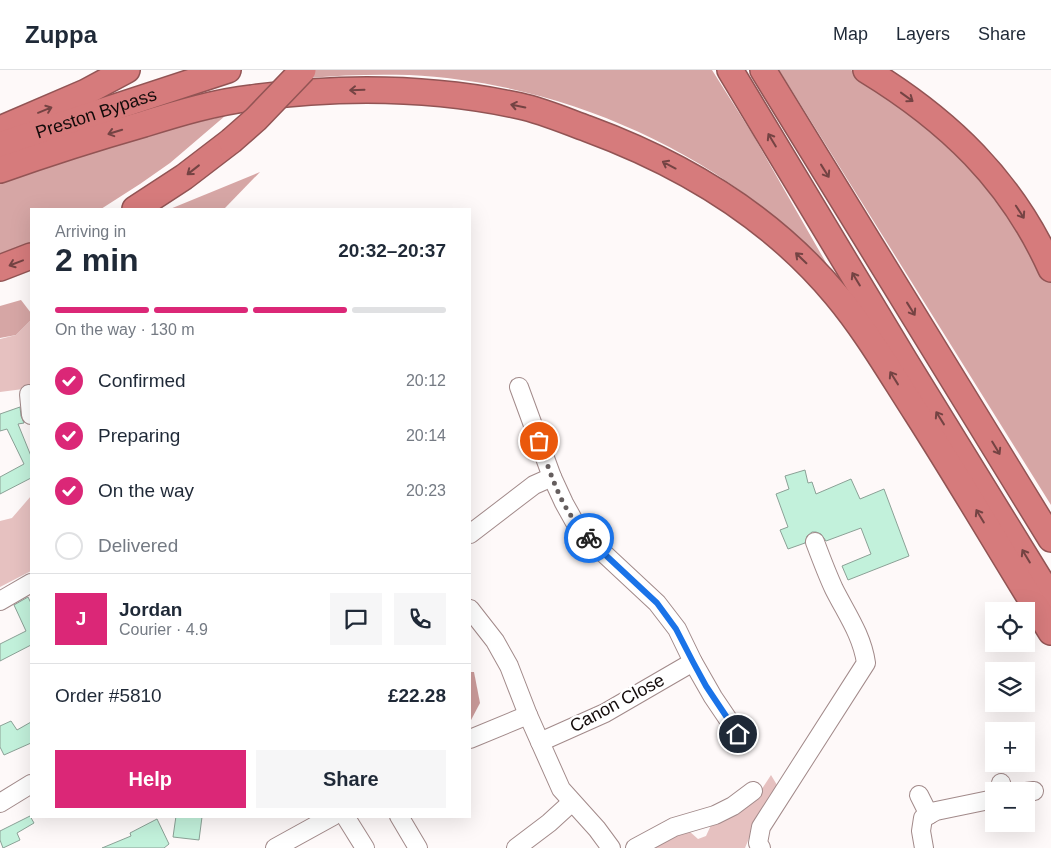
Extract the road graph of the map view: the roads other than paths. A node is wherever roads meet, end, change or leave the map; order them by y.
1 (127, 70) edge
2 (228, 70) edge
3 (302, 70) edge
4 (730, 70) edge
5 (763, 70) edge
6 (866, 70) edge
7 (0, 129) edge
8 (0, 145) edge
9 (0, 170) edge
10 (137, 208) edge
11 (30, 256) edge
12 (0, 268) edge
13 (1051, 269) edge
14 (519, 387) dead end
15 (29, 394) dead end
16 (30, 404) edge
17 (552, 477) junction
18 (471, 533) edge
19 (1051, 539) edge
20 (815, 542) dead end
21 (30, 583) edge
22 (1051, 598) edge
23 (0, 601) edge
24 (472, 617) edge
25 (1051, 632) edge
26 (693, 662) junction
27 (528, 715) junction
28 (738, 734) dead end
29 (471, 739) edge
30 (540, 742) junction
31 (30, 785) edge
32 (753, 791) dead end
33 (919, 795) dead end
34 (985, 801) edge
35 (0, 802) edge
36 (572, 802) junction
37 (929, 815) junction
38 (329, 818) edge
39 (346, 818) edge
40 (400, 818) edge
41 (275, 848) edge
42 (366, 848) edge
43 (418, 848) edge
44 (516, 848) edge
45 (611, 848) edge
46 (636, 848) edge
47 (760, 848) edge
48 (924, 848) edge

7 -> 1 highway
2 - 8 highway, Preston Bypass
3 -> 10 highway, bridge
22 -> 4 highway
5 -> 19 highway
6 -> 13 highway
25 -> 9 highway, Preston Bypass
11 -> 12 highway
14 - 17 street
15 - 16 street
17 - 18 street
17 - 26 street
20 - 47 street
21 - 23 street
24 - 27 street
26 - 28 street
26 - 30 street, Canon Close
27 - 29 street
27 - 30 street
30 - 36 street
31 - 35 street
32 - 46 street
33 - 37 street
34 - 37 street
36 - 44 street
36 - 45 street
37 - 48 street
38 - 41 street
39 - 42 street
40 - 43 street

